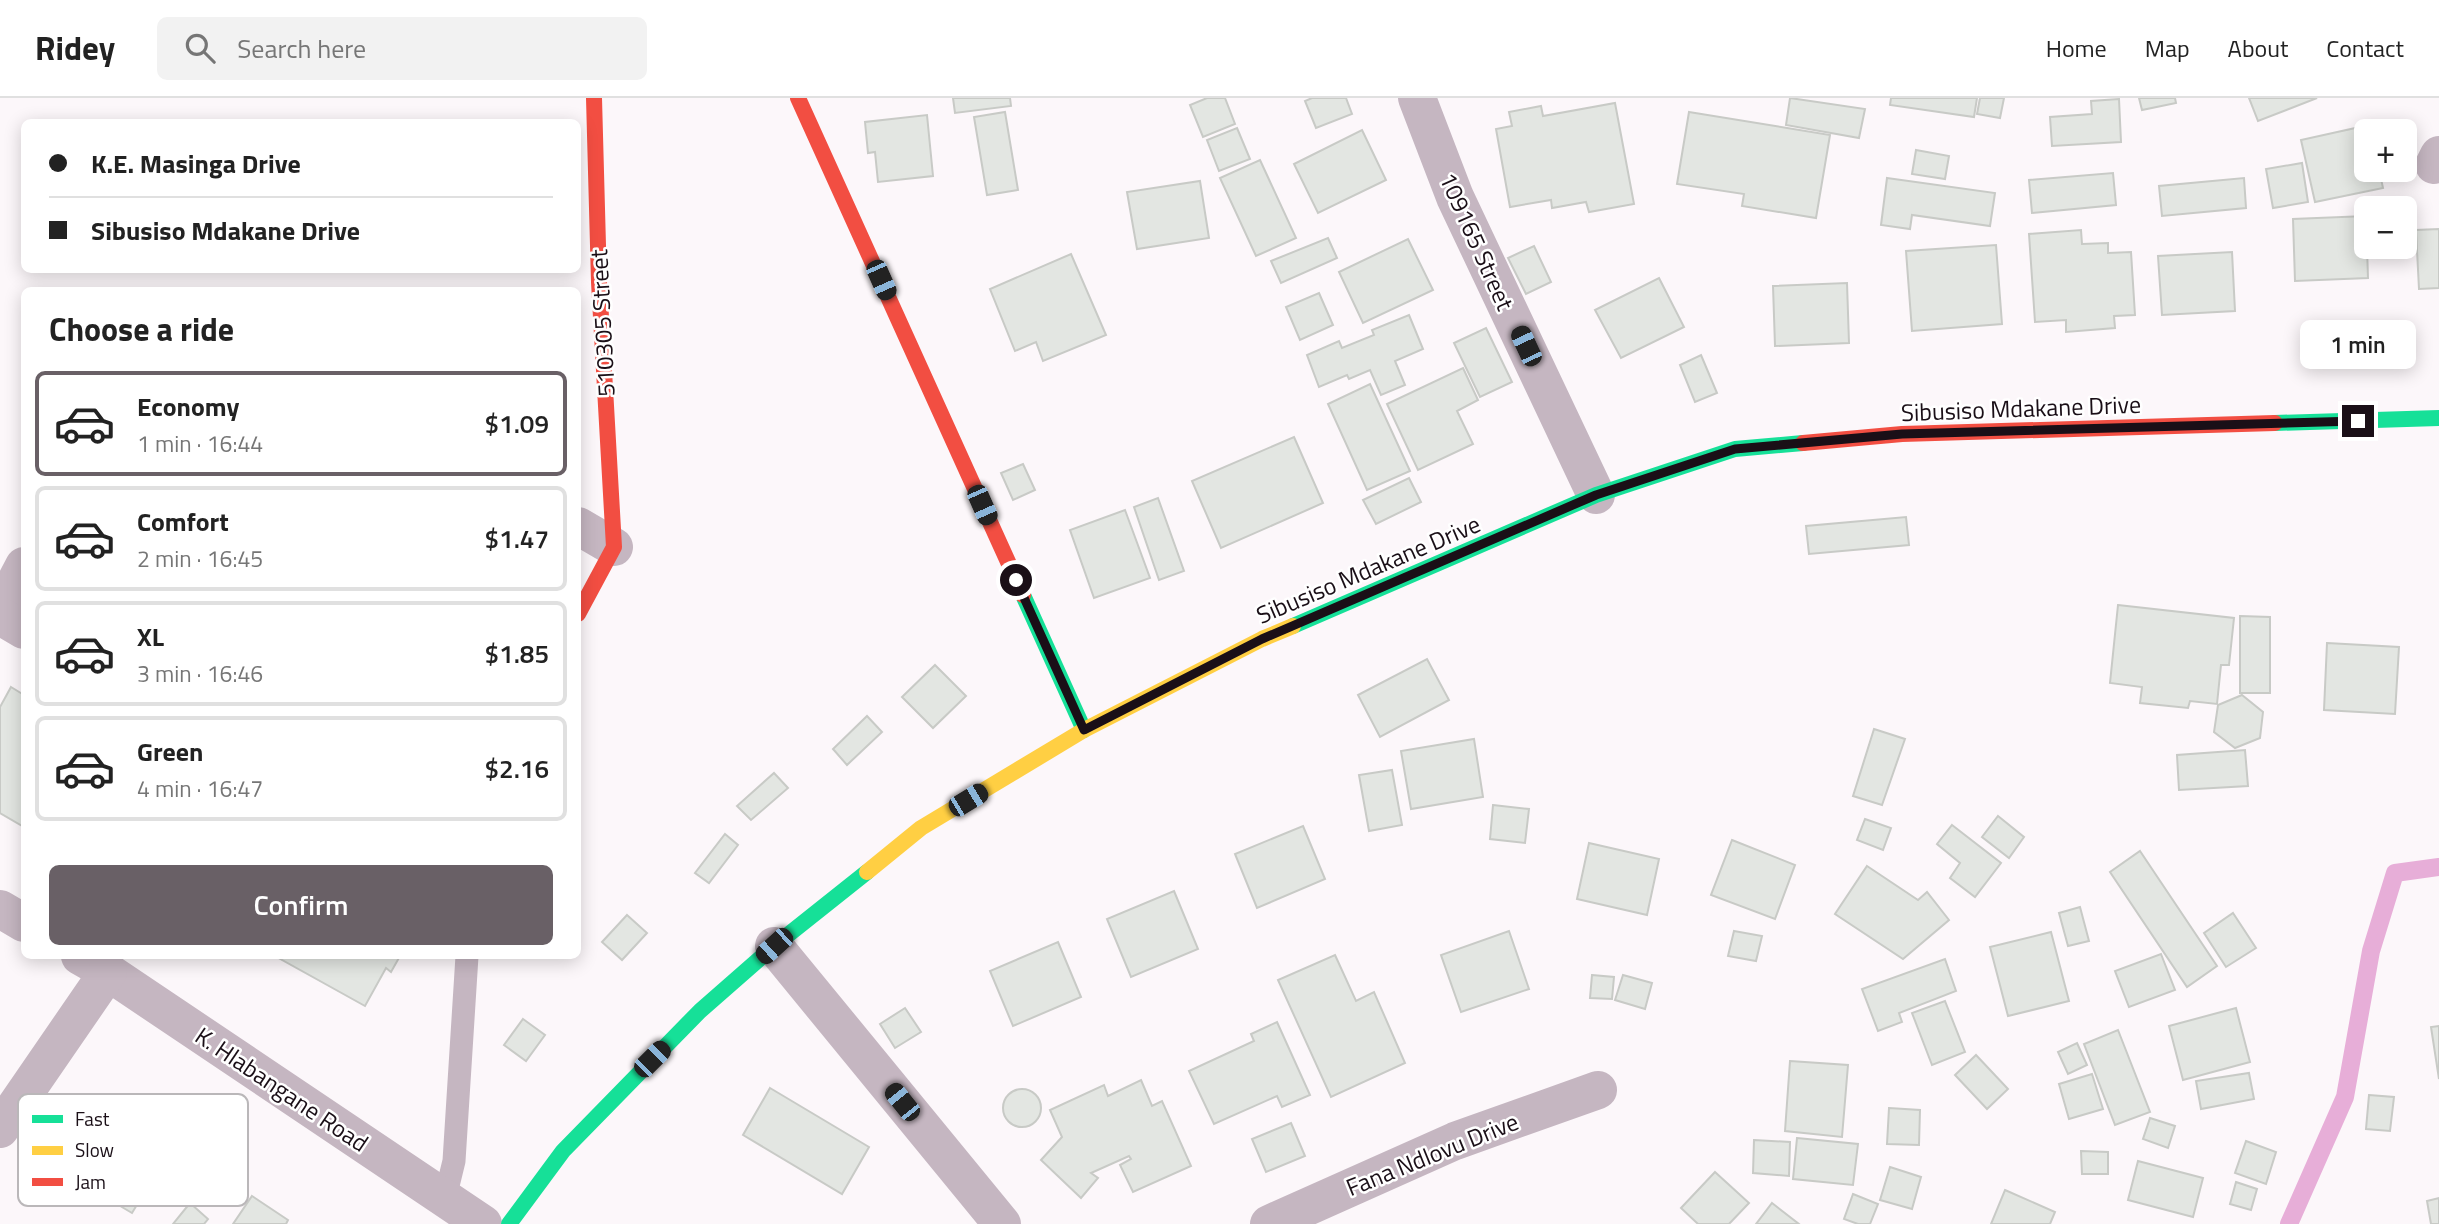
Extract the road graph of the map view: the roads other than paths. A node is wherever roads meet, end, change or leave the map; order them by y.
1 (594, 98) edge
2 (798, 98) edge
3 (1417, 98) edge
4 (2439, 418) edge
5 (1596, 495) junction
6 (581, 528) edge
7 (614, 547) junction
8 (21, 572) edge
9 (581, 608) edge
10 (0, 614) edge
11 (21, 628) edge
12 (1084, 730) junction
13 (0, 909) edge
14 (21, 921) edge
15 (774, 946) junction
16 (467, 959) edge
17 (94, 964) edge
18 (1598, 1090) dead end
19 (20, 1094) edge
20 (18, 1097) edge
21 (0, 1129) edge
22 (445, 1198) junction
23 (483, 1224) edge
24 (509, 1224) edge
25 (1002, 1224) edge
26 (1269, 1224) edge

1 - 7 street, 510305 Street
2 - 12 street
3 - 5 street, 109165 Street
4 - 5 street, Sibusiso Mdakane Drive
5 - 12 street, Sibusiso Mdakane Drive
6 - 7 street
7 - 9 street
8 - 10 street
10 - 11 street
12 - 15 street, Sibusiso Mdakane Drive
13 - 14 street
15 - 24 street, Sibusiso Mdakane Drive
15 - 25 street
16 - 22 lane
17 - 19 street
17 - 22 street, K. Hlabangane Road
18 - 26 street, Fana Ndlovu Drive
20 - 21 street
22 - 23 street, K. Hlabangane Road

